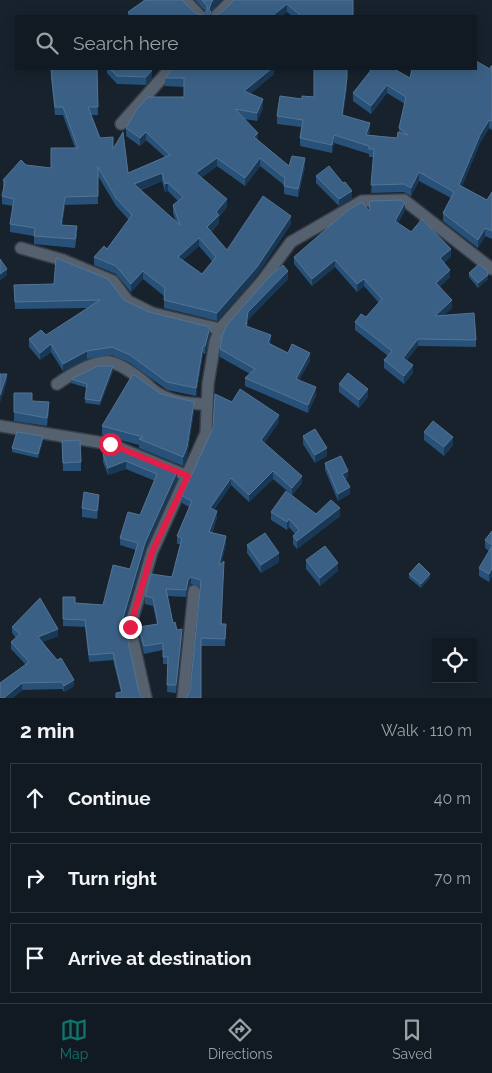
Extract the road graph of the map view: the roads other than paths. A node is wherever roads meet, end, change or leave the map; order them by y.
1 (186, 0) edge
2 (232, 0) edge
3 (199, 15) edge
4 (217, 15) edge
5 (169, 70) edge
6 (121, 124) dead end
7 (20, 248) dead end
8 (492, 269) edge
9 (220, 329) junction
10 (57, 384) dead end
11 (207, 404) junction
12 (0, 426) edge
13 (188, 476) junction
14 (194, 591) dead end
15 (146, 698) edge
16 (183, 698) edge

1 - 3 street
2 - 4 street
5 - 6 street
7 - 9 street
8 - 9 street
9 - 11 street
10 - 11 street
11 - 13 street
12 - 13 street
13 - 15 street
14 - 16 street

